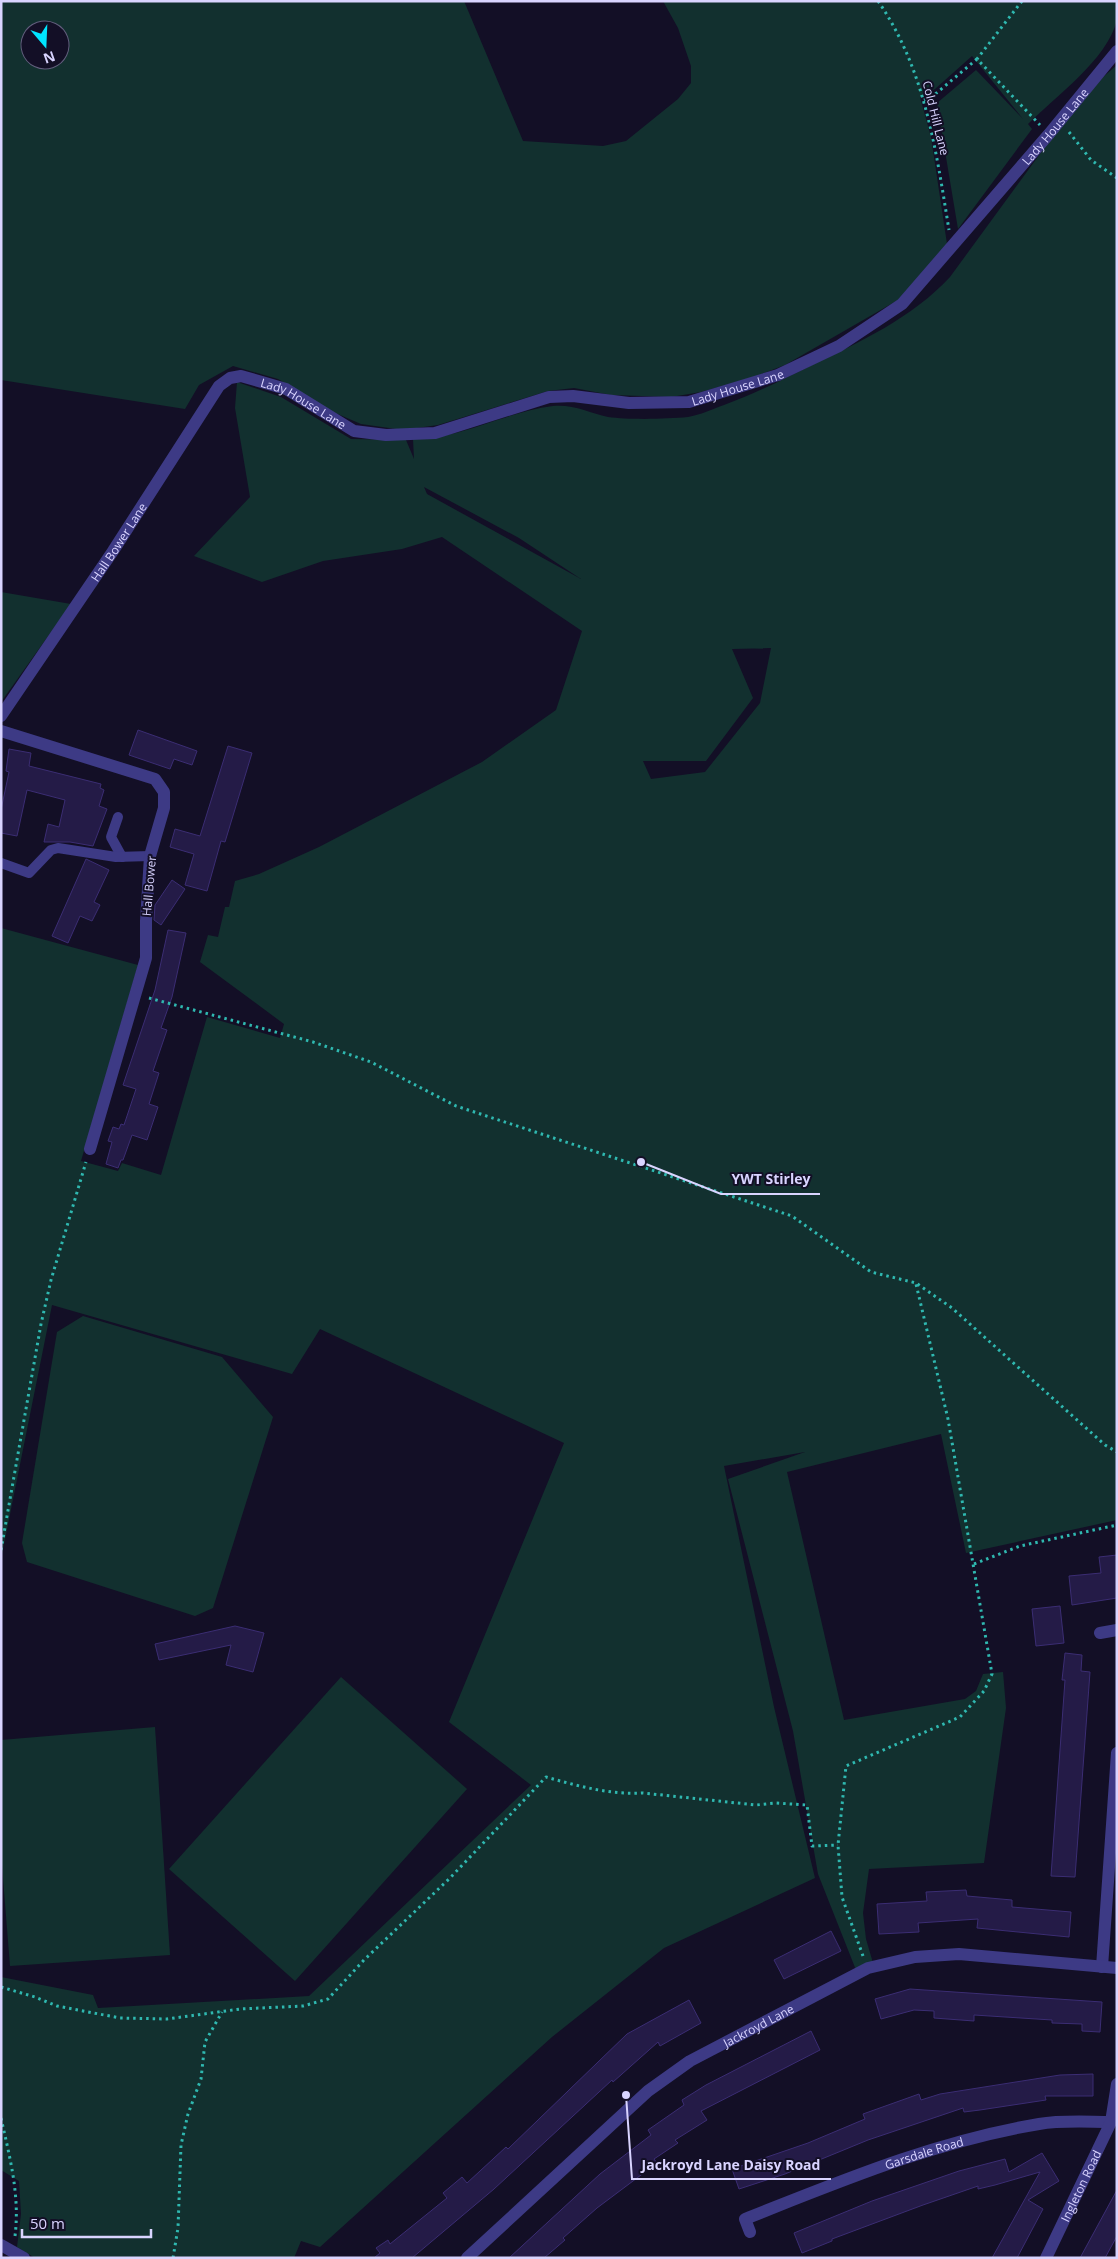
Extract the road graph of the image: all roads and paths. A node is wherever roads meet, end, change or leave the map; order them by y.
1 (878, 1) edge
2 (1022, 1) edge
3 (1117, 51) edge
4 (978, 59) junction
5 (924, 100) junction
6 (1058, 123) junction
7 (1049, 134) junction
8 (1117, 178) edge
9 (951, 248) junction
10 (241, 376) joint
11 (1, 716) edge
12 (1, 731) edge
13 (118, 817) dead end
14 (150, 856) junction
15 (122, 857) junction
16 (1, 863) edge
17 (136, 995) junction
18 (90, 1149) joint
19 (916, 1283) junction
20 (1117, 1452) edge
21 (1117, 1525) edge
22 (1, 1550) edge
23 (974, 1564) junction
24 (1117, 1630) edge
25 (1100, 1633) dead end
26 (1117, 1753) edge
27 (838, 1845) junction
28 (1102, 1967) junction
29 (868, 1968) junction
30 (1117, 1968) edge
31 (1, 1987) edge
32 (222, 2012) junction
33 (1117, 2084) edge
34 (1, 2118) edge
35 (1111, 2122) junction
36 (750, 2232) dead end
37 (5, 2247) edge
38 (24, 2258) edge
39 (173, 2258) edge
40 (467, 2258) edge
41 (1046, 2258) edge

1 - 5 path, Cold Hill Lane
2 - 4 path
3 - 6 street, Lady House Lane
4 - 5 path
4 - 7 path
5 - 9 path, Cold Hill Lane
6 - 7 street, Lady House Lane
6 - 8 path
7 - 9 street, Lady House Lane
9 - 10 street, Lady House Lane
10 - 11 street, Hall Bower Lane
12 - 14 street, Hall Bower
13 - 15 lane
14 - 15 lane
14 - 17 street, Hall Bower
15 - 16 lane
17 - 18 street, Hall Bower
17 - 19 path
18 - 22 path
19 - 20 path
19 - 23 path
21 - 23 path
23 - 27 path
24 - 25 street
26 - 28 street
27 - 29 path
27 - 32 path
28 - 29 street, Jackroyd Lane
28 - 30 street, Jackroyd Lane
29 - 40 street, Jackroyd Lane
31 - 32 path
32 - 39 path
33 - 35 street, Ingleton Road
34 - 37 path
35 - 36 street, Garsdale Road
35 - 41 street, Ingleton Road
37 - 38 street

